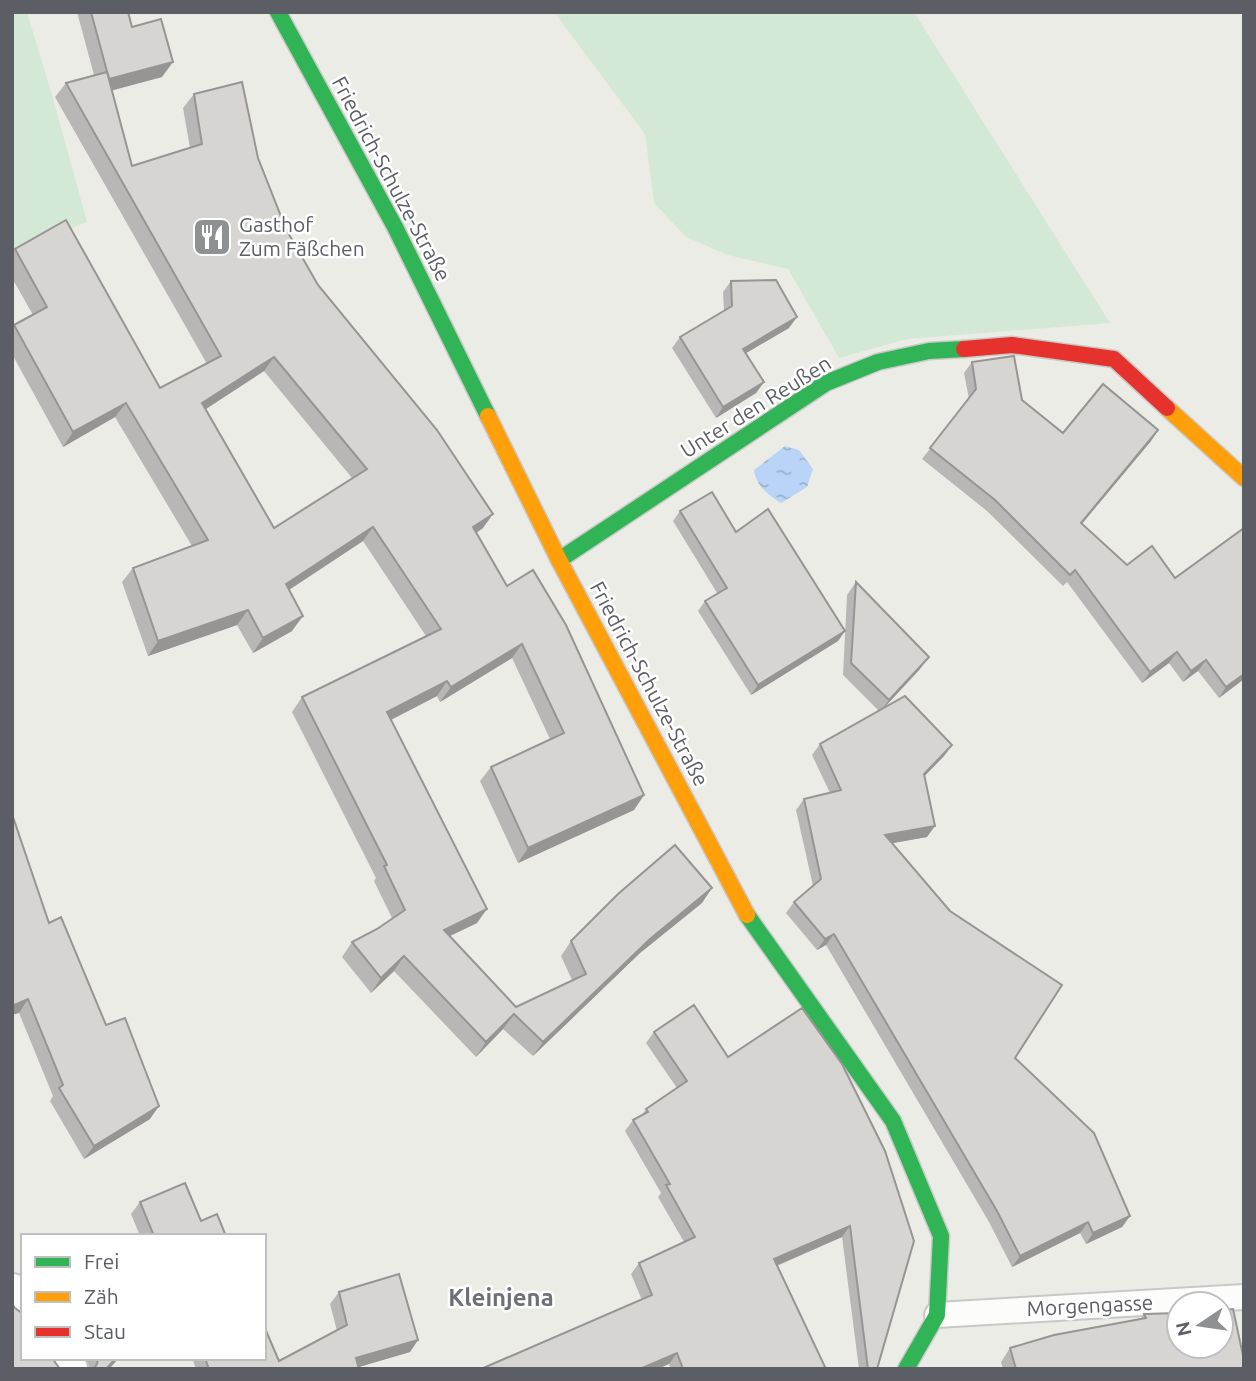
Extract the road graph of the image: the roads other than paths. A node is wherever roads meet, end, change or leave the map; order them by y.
1 (278, 12) edge
2 (1244, 478) edge
3 (559, 560) junction
4 (1244, 1297) edge
5 (937, 1315) junction
6 (906, 1369) edge

1 - 3 street, Friedrich-Schulze-Straße
2 - 3 street, Unter den Reußen
3 - 5 street, Friedrich-Schulze-Straße
4 - 5 lane, Morgengasse
5 - 6 street, Friedrich-Schulze-Straße

